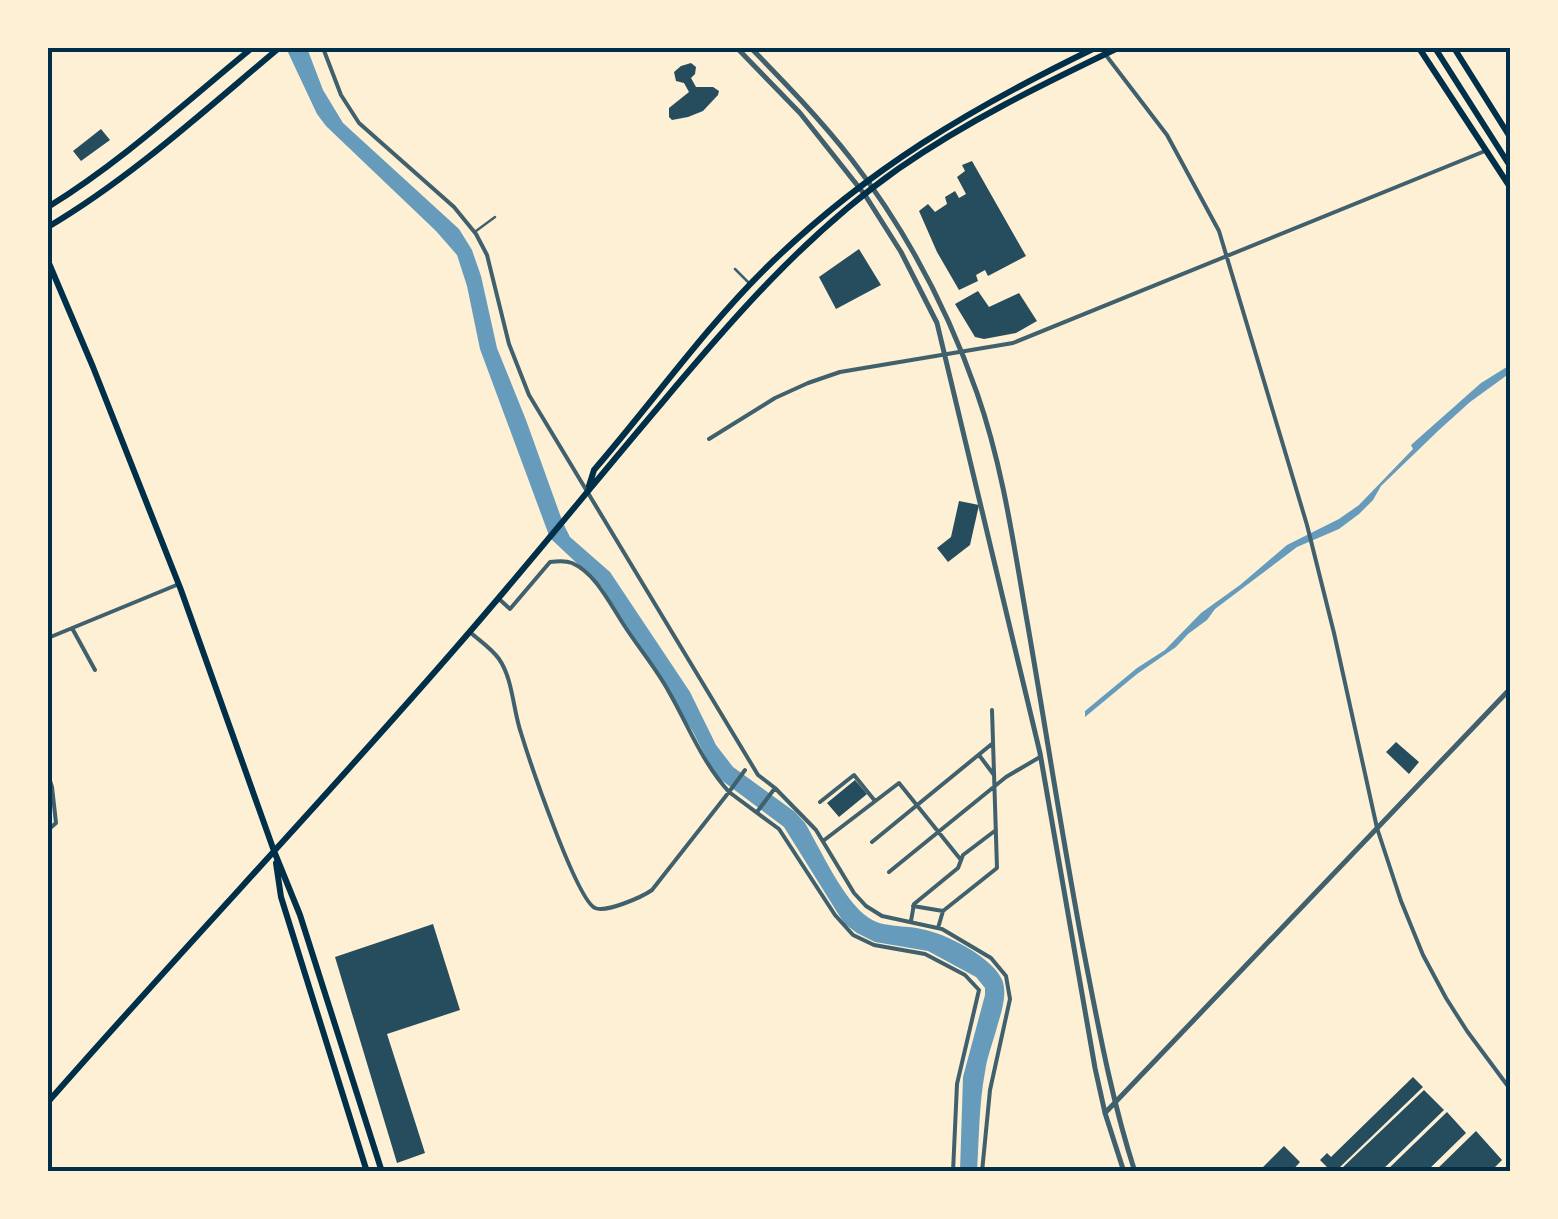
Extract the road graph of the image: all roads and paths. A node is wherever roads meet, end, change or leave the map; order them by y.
1 (252, 48) edge
2 (279, 48) edge
3 (323, 48) edge
4 (737, 48) edge
5 (751, 48) edge
6 (1094, 48) edge
7 (1118, 48) edge
8 (1419, 48) edge
9 (1434, 48) edge
10 (1454, 48) edge
11 (1105, 54) junction
12 (1510, 135) edge
13 (1486, 151) junction
14 (1510, 166) edge
15 (867, 180) junction
16 (859, 186) junction
17 (1510, 187) edge
18 (873, 189) junction
19 (865, 195) junction
20 (48, 207) edge
21 (495, 217) dead end
22 (48, 227) edge
23 (475, 232) junction
24 (1226, 257) junction
25 (48, 261) edge
26 (735, 269) dead end
27 (751, 284) junction
28 (961, 352) junction
29 (944, 354) junction
30 (708, 439) dead end
31 (586, 492) junction
32 (179, 584) junction
33 (498, 598) junction
34 (72, 628) junction
35 (470, 632) junction
36 (48, 638) edge
37 (95, 670) dead end
38 (1510, 688) edge
39 (992, 710) dead end
40 (993, 743) junction
41 (978, 755) junction
42 (1040, 757) junction
43 (745, 770) dead end
44 (48, 775) edge
45 (994, 775) junction
46 (994, 786) junction
47 (775, 788) junction
48 (730, 791) junction
49 (875, 801) junction
50 (820, 802) dead end
51 (918, 806) junction
52 (757, 812) junction
53 (1377, 828) junction
54 (48, 830) edge
55 (996, 830) junction
56 (939, 832) junction
57 (823, 841) junction
58 (872, 842) dead end
59 (274, 852) junction
60 (961, 860) junction
61 (889, 872) dead end
62 (913, 906) junction
63 (943, 911) junction
64 (911, 921) junction
65 (938, 928) junction
66 (1510, 1089) edge
67 (48, 1102) edge
68 (1114, 1105) junction
69 (1105, 1113) junction
70 (367, 1172) edge
71 (382, 1172) edge
72 (952, 1172) edge
73 (982, 1172) edge
74 (1124, 1172) edge
75 (1135, 1172) edge

1 - 20 main road
2 - 22 main road
3 - 23 street
4 - 16 street
5 - 15 street
6 - 15 main road
7 - 11 main road
8 - 13 main road
9 - 14 main road
10 - 12 main road
11 - 18 main road
11 - 24 street
13 - 17 main road
13 - 24 street
15 - 16 main road
15 - 18 street
16 - 19 street
16 - 27 main road
18 - 19 main road
18 - 28 street
19 - 29 street
19 - 31 main road
21 - 23 lane
23 - 31 street
24 - 28 street
24 - 53 street
25 - 32 main road
26 - 27 lane
27 - 31 main road
28 - 29 street
28 - 68 street
29 - 30 street
29 - 42 street
31 - 33 main road
31 - 47 street
32 - 34 street
32 - 59 main road
33 - 35 main road
33 - 48 street
34 - 36 street
34 - 37 street
35 - 48 street
35 - 59 main road
38 - 53 street
39 - 40 street
40 - 41 street
40 - 45 street
41 - 45 street
41 - 51 street
42 - 46 street
42 - 69 street
43 - 48 street
44 - 54 street
45 - 46 street
46 - 55 street
46 - 56 street
47 - 52 street
47 - 57 street
48 - 52 street
49 - 50 street
49 - 51 street
49 - 57 street
51 - 56 street
51 - 58 street
52 - 72 street
53 - 66 street
53 - 68 street
55 - 60 street
55 - 63 street
56 - 60 street
56 - 61 street
57 - 64 street
59 - 67 main road
59 - 70 main road
59 - 71 main road
60 - 62 street
62 - 63 street
62 - 64 street
63 - 65 street
64 - 65 street
65 - 73 street
68 - 69 street
68 - 75 street
69 - 74 street

